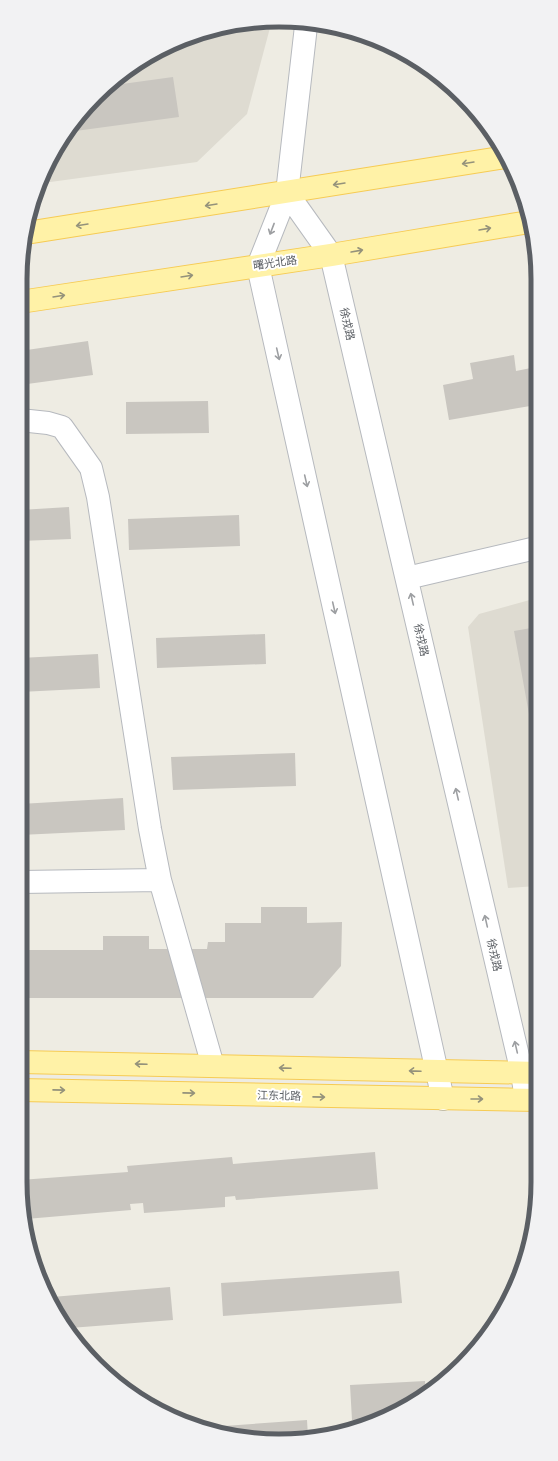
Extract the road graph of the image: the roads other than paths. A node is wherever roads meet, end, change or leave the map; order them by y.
1 (306, 29) edge
2 (500, 158) edge
3 (287, 193) junction
4 (524, 223) edge
5 (31, 233) edge
6 (331, 255) junction
7 (258, 266) junction
8 (27, 301) edge
9 (27, 421) edge
10 (531, 549) edge
11 (407, 578) junction
12 (160, 880) junction
13 (27, 882) edge
14 (27, 1062) edge
15 (213, 1066) junction
16 (438, 1072) junction
17 (530, 1073) edge
18 (531, 1086) edge
19 (27, 1090) edge
20 (443, 1099) junction
21 (531, 1100) edge

1 - 3 street
2 -> 3 main road
3 -> 5 main road
3 - 6 street, 徐戎路
3 -> 7 street
6 -> 4 main road, 曙光北路
6 - 7 main road, 曙光北路
6 - 11 street, 徐戎路
8 -> 7 main road, 曙光北路
7 -> 16 street
9 - 12 street
10 - 11 street
17 -> 11 street, 徐戎路
12 - 13 street
12 - 15 street
15 -> 14 main road
16 -> 15 main road
16 - 17 main road
16 - 20 street
17 - 18 street, 徐戎路
19 -> 20 main road, 江东北路
20 -> 21 main road, 江东北路

